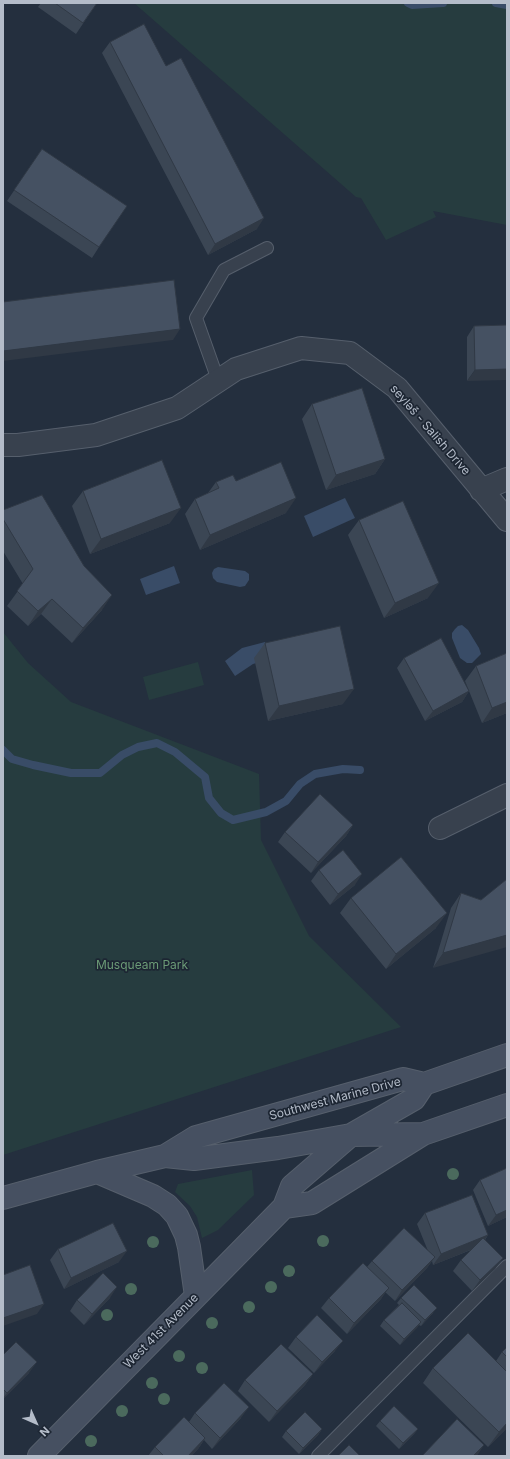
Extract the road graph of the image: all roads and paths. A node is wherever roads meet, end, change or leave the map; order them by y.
1 (267, 248) dead end
2 (218, 380) junction
3 (3, 444) edge
4 (507, 479) edge
5 (482, 490) junction
6 (507, 520) edge
7 (507, 795) edge
8 (440, 828) dead end
9 (507, 1055) edge
10 (424, 1084) junction
11 (507, 1105) edge
12 (423, 1134) junction
13 (351, 1135) junction
14 (165, 1156) junction
15 (97, 1172) junction
16 (3, 1198) edge
17 (284, 1207) junction
18 (507, 1266) edge
19 (196, 1296) junction
20 (39, 1456) edge
21 (318, 1456) edge

1 - 2 lane
2 - 3 street, seyləš - Salish Drive
2 - 5 street, seyləš - Salish Drive
4 - 5 street
5 - 6 street, seyləš - Salish Drive
7 - 8 street
9 - 10 main road
10 - 13 main road, West 41st Avenue
10 - 14 main road, Southwest Marine Drive
11 - 12 main road, Southwest Marine Drive
12 - 13 main road, Southwest Marine Drive
12 - 17 main road
13 - 14 main road, Southwest Marine Drive
13 - 17 main road, West 41st Avenue
14 - 15 main road, Southwest Marine Drive
15 - 16 main road, Southwest Marine Drive
15 - 19 main road
17 - 19 main road, West 41st Avenue
18 - 21 lane
19 - 20 main road, West 41st Avenue

